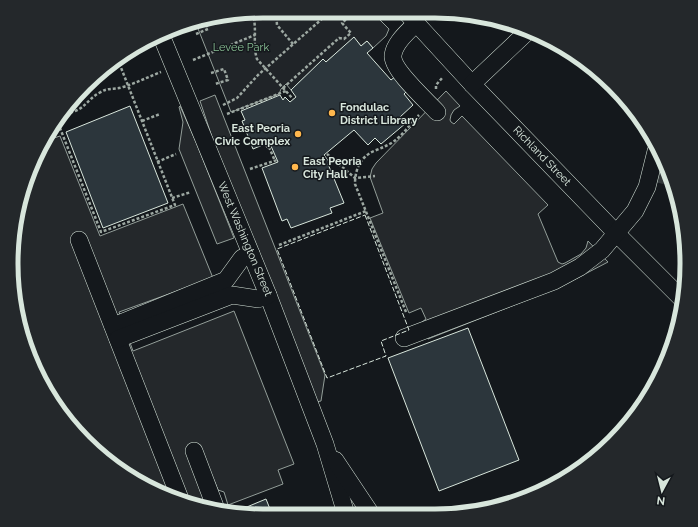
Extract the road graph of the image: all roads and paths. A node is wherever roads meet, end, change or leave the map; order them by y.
1 (276, 18) edge
2 (322, 18) edge
3 (347, 18) edge
4 (410, 18) edge
5 (412, 18) edge
6 (254, 19) edge
7 (206, 25) edge
8 (196, 34) dead end
9 (255, 35) junction
10 (524, 35) edge
11 (163, 40) edge
12 (293, 44) junction
13 (193, 60) dead end
14 (120, 65) edge
15 (266, 68) junction
16 (162, 72) dead end
17 (211, 73) dead end
18 (443, 78) dead end
19 (215, 84) dead end
20 (472, 84) junction
21 (127, 85) junction
22 (283, 88) junction
23 (286, 91) junction
24 (436, 91) dead end
25 (293, 99) dead end
26 (223, 105) dead end
27 (430, 111) joint
28 (71, 112) edge
29 (160, 114) dead end
30 (227, 114) dead end
31 (142, 121) junction
32 (59, 127) edge
33 (269, 147) dead end
34 (176, 154) dead end
35 (327, 154) dead end
36 (656, 156) edge
37 (157, 162) junction
38 (250, 169) dead end
39 (375, 176) dead end
40 (355, 178) junction
41 (191, 192) dead end
42 (172, 198) junction
43 (366, 211) junction
44 (616, 233) junction
45 (79, 240) dead end
46 (279, 245) dead end
47 (251, 254) junction
48 (268, 295) junction
49 (678, 295) edge
50 (406, 312) dead end
51 (115, 333) junction
52 (404, 338) dead end
53 (325, 444) junction
54 (194, 452) dead end
55 (178, 493) edge
56 (214, 504) edge
57 (344, 509) edge
58 (368, 509) edge

1 - 12 path
2 - 12 path
3 - 22 path
4 - 27 street
5 - 20 street, Richland Street
6 - 9 path
7 - 8 path
9 - 13 path
9 - 15 path
10 - 20 street
11 - 47 street, West Washington Street
12 - 15 path
14 - 21 path
15 - 22 path
15 - 26 path
16 - 21 path
17 - 19 path
18 - 24 path
20 - 44 street, Richland Street
21 - 28 path
21 - 31 path
22 - 23 path
23 - 25 path
23 - 30 path
27 - 40 path
29 - 31 path
31 - 37 path
32 - 42 path
33 - 38 path
34 - 37 path
35 - 40 path
36 - 44 street
37 - 42 path
39 - 40 path
40 - 43 path
41 - 42 path
43 - 46 path
43 - 50 path
44 - 49 street, Richland Street
44 - 52 street
45 - 51 street
47 - 48 street, West Washington Street
47 - 51 street
48 - 51 street
48 - 53 street, West Washington Street
51 - 55 street
53 - 57 street, West Washington Street
53 - 58 street, West Washington Street
54 - 56 street

